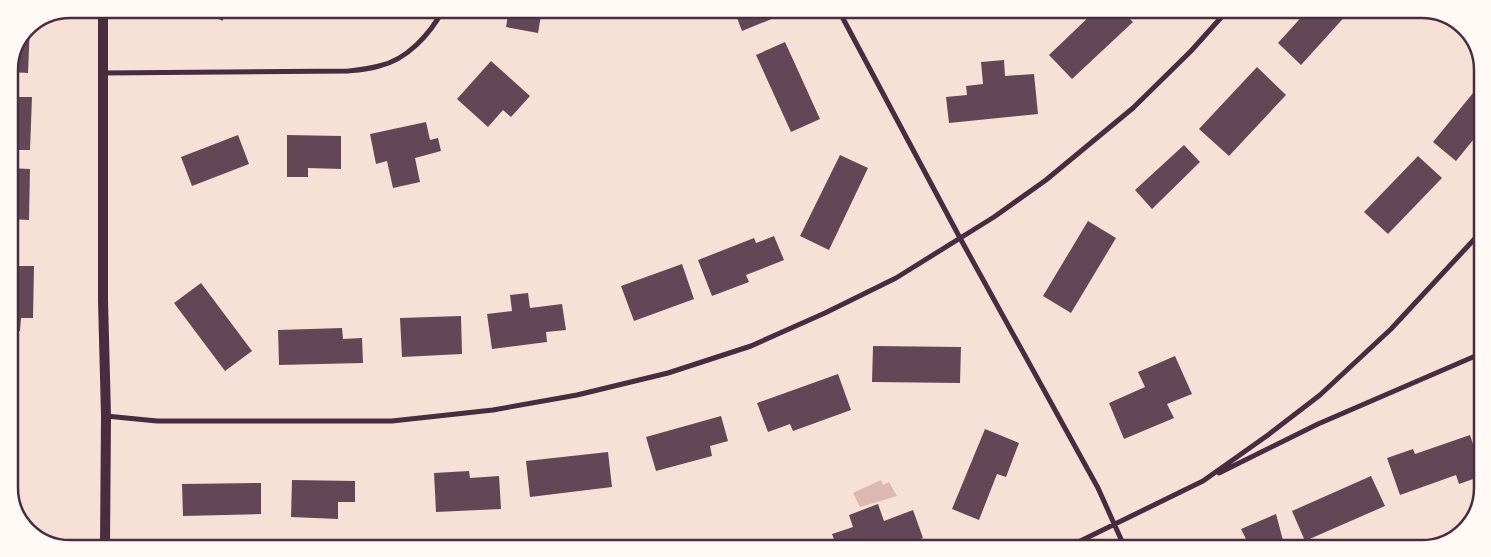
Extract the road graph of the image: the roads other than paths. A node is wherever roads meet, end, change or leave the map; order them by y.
1 (103, 18) edge
2 (438, 18) edge
3 (842, 18) edge
4 (1221, 18) edge
5 (103, 73) junction
6 (960, 238) junction
7 (1473, 240) edge
8 (1474, 357) edge
9 (106, 416) junction
10 (1203, 481) junction
11 (1115, 524) junction
12 (105, 540) edge
13 (1082, 540) edge
14 (1122, 540) edge

1 - 5 main road
2 - 5 street
3 - 6 street
4 - 6 street
5 - 9 main road
6 - 9 street
6 - 11 street
7 - 10 street
8 - 10 street
9 - 12 main road
10 - 11 street
11 - 13 street
11 - 14 street

